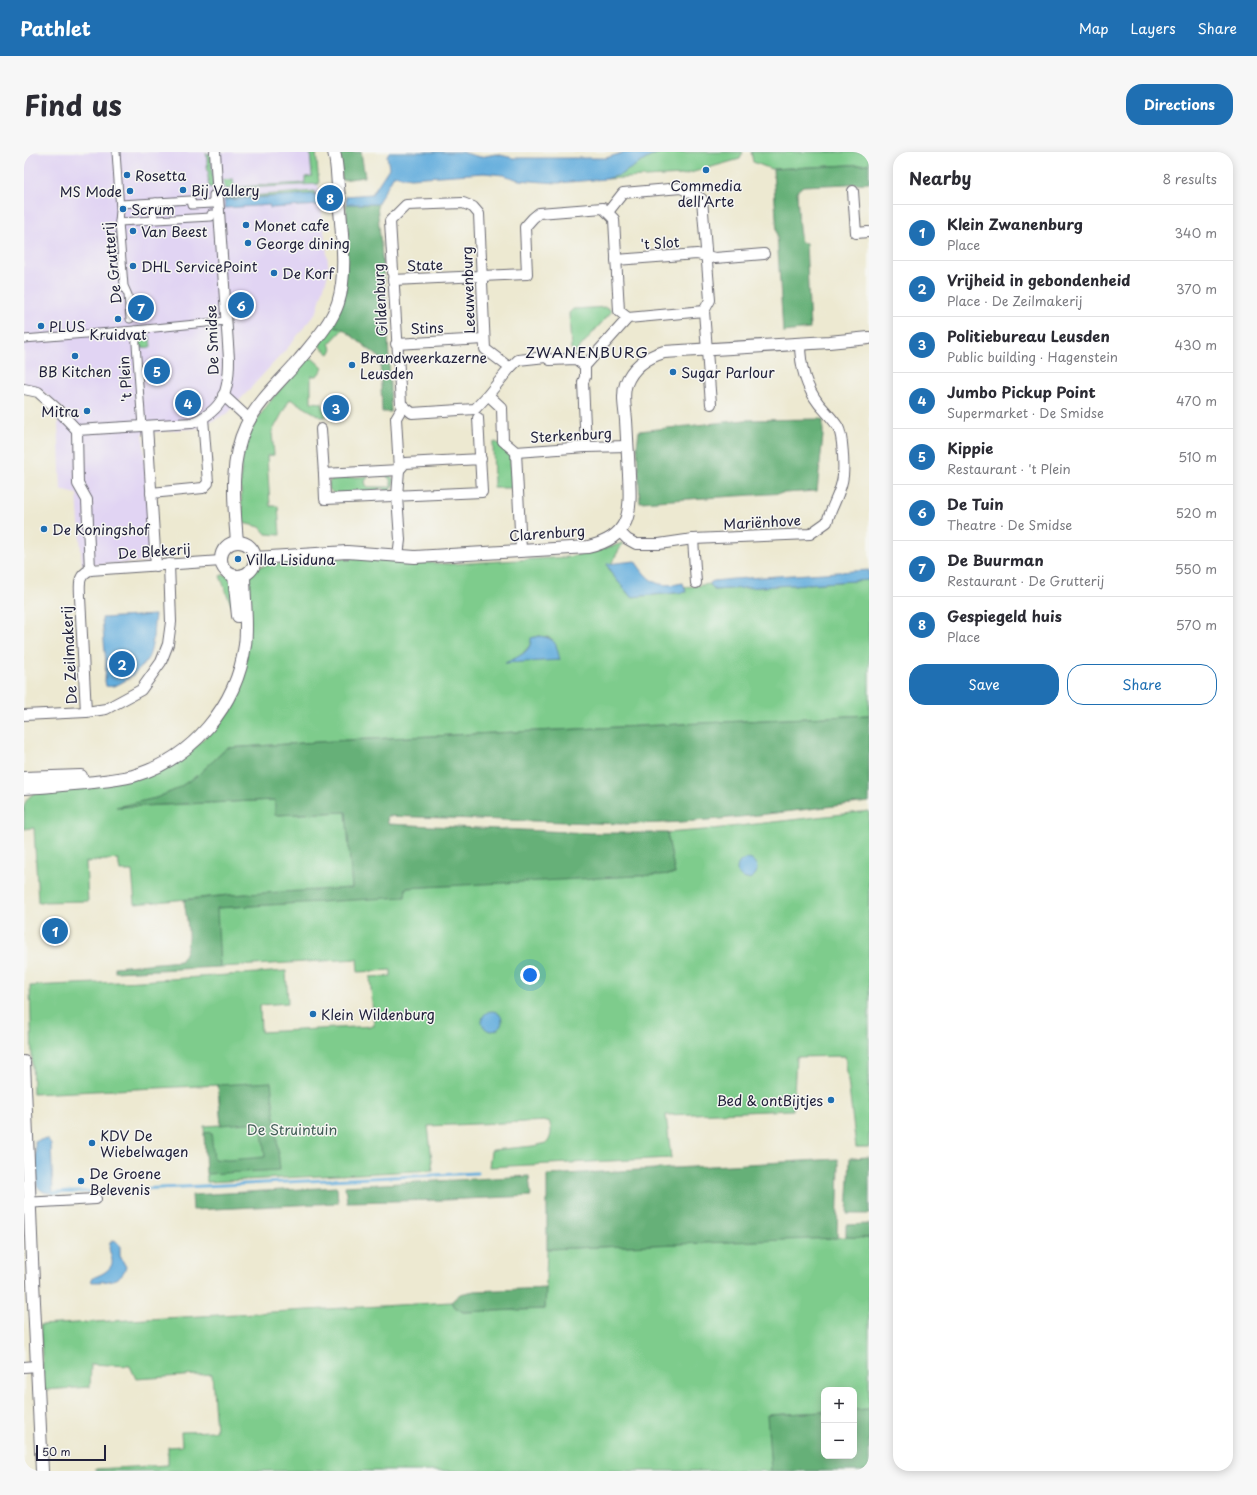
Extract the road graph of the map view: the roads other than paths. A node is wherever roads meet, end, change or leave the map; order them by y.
1 (116, 152) edge
2 (215, 152) edge
3 (334, 152) edge
4 (853, 192) dead end
5 (218, 194) junction
6 (156, 202) junction
7 (120, 204) junction
8 (192, 205) junction
9 (608, 212) junction
10 (219, 214) junction
11 (479, 214) joint
12 (192, 218) junction
13 (153, 220) junction
14 (119, 222) junction
15 (869, 234) edge
16 (764, 254) dead end
17 (706, 257) junction
18 (616, 260) junction
19 (482, 276) junction
20 (393, 280) junction
21 (704, 311) junction
22 (628, 318) junction
23 (130, 319) dead end
24 (226, 321) junction
25 (135, 330) junction
26 (869, 338) edge
27 (484, 339) junction
28 (24, 340) edge
29 (800, 343) junction
30 (396, 344) junction
31 (706, 349) junction
32 (585, 366) junction
33 (510, 368) junction
34 (24, 390) edge
35 (223, 395) junction
36 (488, 395) junction
37 (711, 404) dead end
38 (403, 406) junction
39 (203, 418) junction
40 (478, 418) dead end
41 (250, 420) junction
42 (145, 426) junction
43 (321, 429) dead end
44 (77, 430) junction
45 (628, 446) junction
46 (586, 447) junction
47 (516, 452) junction
48 (481, 459) junction
49 (399, 470) junction
50 (324, 474) junction
51 (151, 492) junction
52 (397, 496) junction
53 (619, 531) junction
54 (693, 539) junction
55 (236, 542) junction
56 (521, 550) junction
57 (398, 556) junction
58 (255, 558) junction
59 (221, 561) junction
60 (169, 564) junction
61 (156, 566) junction
62 (90, 570) junction
63 (239, 575) junction
64 (696, 583) dead end
65 (86, 712) junction
66 (24, 715) edge
67 (24, 778) edge
68 (24, 788) edge
69 (24, 1062) edge
70 (96, 1199) dead end
71 (27, 1202) edge
72 (37, 1366) junction
73 (24, 1367) edge
74 (42, 1471) edge

1 - 7 street, De Grutterij
2 - 5 street, De Smidse
3 - 41 street
4 - 15 street
5 - 8 street
5 - 10 street, De Smidse
6 - 7 street
6 - 8 street
6 - 13 street
7 - 14 street, De Grutterij
8 - 12 street
9 - 17 street
9 - 18 street
9 - 19 street, State
10 - 12 street
10 - 24 street, De Smidse
11 - 19 street, Leeuwenburg
11 - 20 street, Gildenburg
12 - 13 street
13 - 14 street
14 - 23 street, De Grutterij
16 - 17 street, 't Slot
17 - 18 street, 't Slot
17 - 21 street
18 - 22 street
19 - 20 street, State
19 - 27 street, Leeuwenburg
20 - 30 street, Gildenburg
21 - 22 street
21 - 31 street
22 - 32 street
24 - 25 street
24 - 35 street, De Smidse
25 - 28 street
25 - 42 street, 't Plein
26 - 29 street, Clarenburg
27 - 30 street, Stins
27 - 33 street, Leeuwenburg
29 - 31 street, Clarenburg
29 - 54 street, Mariënhove
30 - 38 street, Gildenburg
31 - 37 street
31 - 45 street, Clarenburg
32 - 33 street
32 - 46 street
33 - 36 street
34 - 44 street
35 - 39 street, De Smidse
35 - 41 street
36 - 38 street
36 - 47 street
38 - 49 street
39 - 42 street, De Smidse
39 - 51 street
40 - 48 street
41 - 55 street
42 - 44 street, De Smidse
42 - 51 street
43 - 50 street
44 - 62 street
45 - 46 street, Sterkenburg
45 - 53 street, Clarenburg
46 - 47 street, Sterkenburg
47 - 56 street
48 - 49 street
48 - 52 street
49 - 50 street
49 - 52 street
50 - 52 street
51 - 61 street
52 - 57 street
53 - 54 street, Mariënhove
53 - 56 street, Clarenburg
54 - 64 street
55 - 58 street
55 - 59 street
56 - 57 street, Clarenburg
57 - 58 street, Clarenburg
58 - 63 street
59 - 60 street, De Blekerij
59 - 63 street
60 - 61 street, De Blekerij
60 - 65 street, De Zeilmakerij
61 - 62 street, De Blekerij
62 - 65 street, De Zeilmakerij
63 - 67 street
63 - 68 street
65 - 66 street, De Zeilmakerij
69 - 71 street
70 - 71 street
71 - 72 street
72 - 73 street
72 - 74 street

